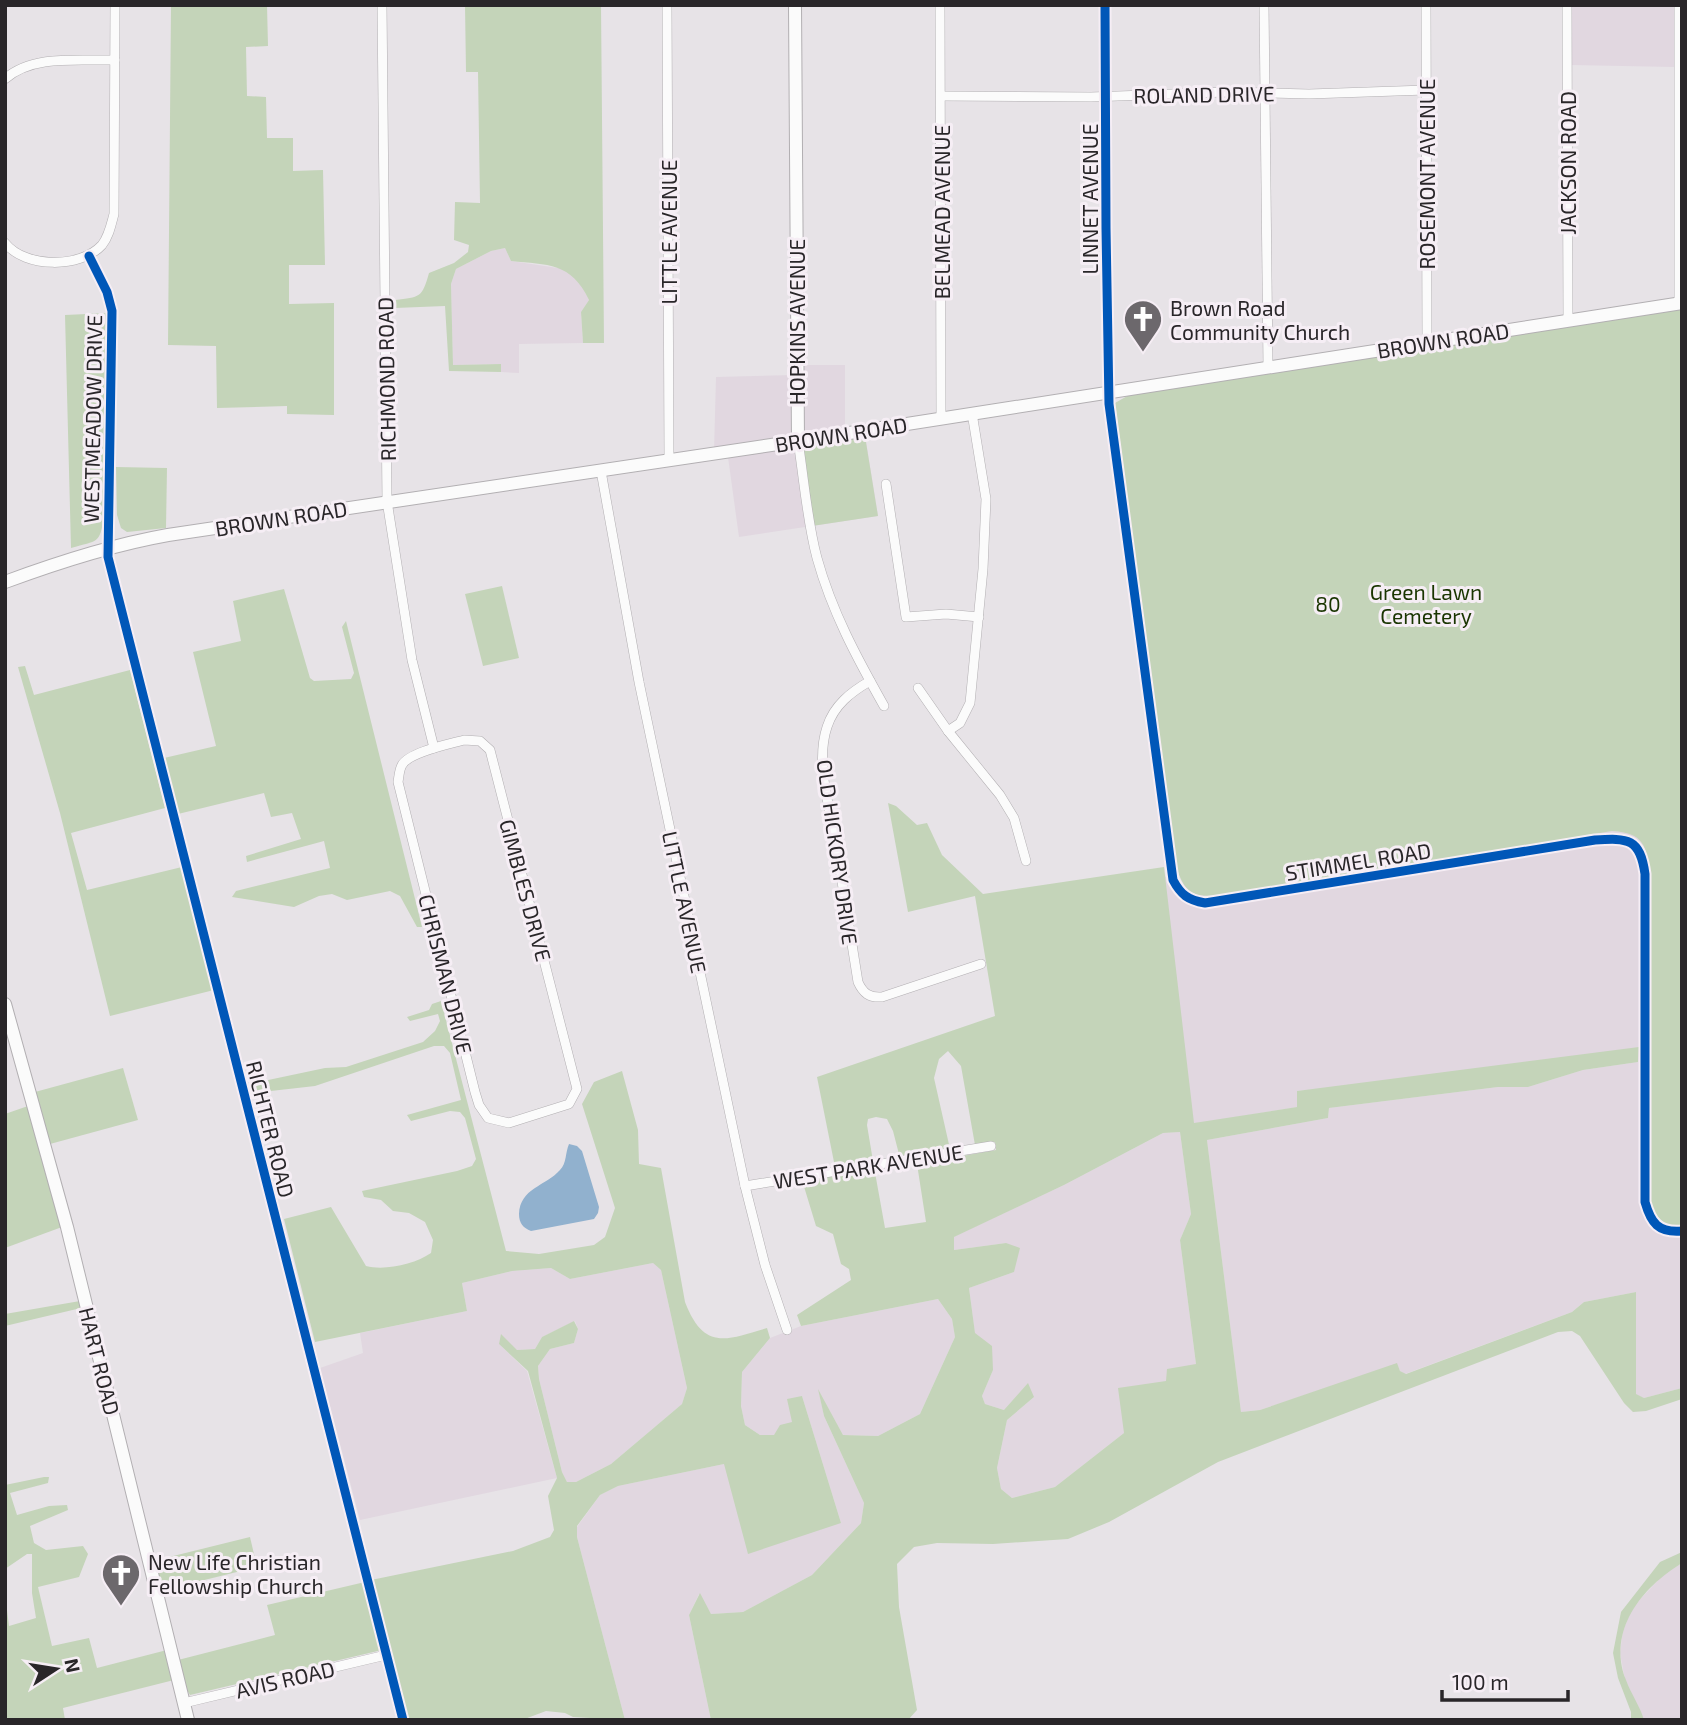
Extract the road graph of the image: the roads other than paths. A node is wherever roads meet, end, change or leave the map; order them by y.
1 (115, 5) edge
2 (382, 5) edge
3 (667, 5) edge
4 (795, 5) edge
5 (940, 5) edge
6 (1105, 5) edge
7 (1264, 5) edge
8 (1426, 5) edge
9 (1567, 5) edge
10 (1679, 5) edge
11 (116, 60) junction
12 (5, 79) edge
13 (1426, 90) junction
14 (1264, 93) junction
15 (941, 96) junction
16 (1106, 97) junction
17 (7, 245) edge
18 (89, 256) junction
19 (1681, 303) edge
20 (1567, 321) junction
21 (1427, 343) junction
22 (1268, 367) junction
23 (1109, 392) junction
24 (972, 413) junction
25 (941, 418) junction
26 (798, 441) junction
27 (668, 459) junction
28 (601, 471) junction
29 (886, 484) dead end
30 (387, 501) junction
31 (108, 547) junction
32 (5, 582) edge
33 (979, 617) junction
34 (870, 681) junction
35 (918, 688) dead end
36 (884, 706) dead end
37 (948, 731) junction
38 (434, 748) junction
39 (1026, 861) dead end
40 (981, 964) dead end
41 (5, 1004) edge
42 (577, 1089) joint
43 (991, 1146) dead end
44 (745, 1186) junction
45 (1682, 1231) edge
46 (788, 1330) dead end
47 (386, 1655) junction
48 (184, 1703) junction
49 (188, 1720) edge
50 (403, 1720) edge

1 - 11 street
2 - 30 street, RICHMOND ROAD
3 - 27 street, LITTLE AVENUE
4 - 26 main road, HOPKINS AVENUE
5 - 15 street, BELMEAD AVENUE
6 - 16 street, LINNET AVENUE
7 - 14 street
8 - 13 street, ROSEMONT AVENUE
9 - 20 street, JACKSON ROAD
10 - 19 street
11 - 12 street
11 - 18 street
13 - 14 street, ROLAND DRIVE
13 - 21 street, ROSEMONT AVENUE
14 - 16 street, ROLAND DRIVE
14 - 22 street
15 - 16 street, ROLAND DRIVE
15 - 25 street, BELMEAD AVENUE
16 - 23 street, LINNET AVENUE
17 - 18 street
18 - 31 street, WESTMEADOW DRIVE
19 - 20 main road, BROWN ROAD
20 - 21 main road, BROWN ROAD
21 - 22 main road, BROWN ROAD
22 - 23 main road, BROWN ROAD
23 - 24 main road, BROWN ROAD
23 - 45 street, STIMMEL ROAD
24 - 25 main road, BROWN ROAD
24 - 33 street
25 - 26 main road, BROWN ROAD
26 - 27 main road, BROWN ROAD
26 - 34 street, HOPKINS AVENUE
27 - 28 main road, BROWN ROAD
28 - 30 main road, BROWN ROAD
28 - 44 street, LITTLE AVENUE
29 - 33 street
30 - 31 main road, BROWN ROAD
30 - 38 street, RICHMOND ROAD
31 - 32 main road, BROWN ROAD
31 - 47 street, RICHTER ROAD
33 - 37 street
34 - 36 street, HOPKINS AVENUE
34 - 40 street, OLD HICKORY DRIVE
35 - 37 street
37 - 39 street
38 - 42 street, GIMBLES DRIVE
38 - 42 street, CHRISMAN DRIVE
41 - 48 main road, HART ROAD
43 - 44 street, WEST PARK AVENUE
44 - 46 street, LITTLE AVENUE
47 - 48 street, AVIS ROAD
47 - 50 street, RICHTER ROAD
48 - 49 main road, HART ROAD

